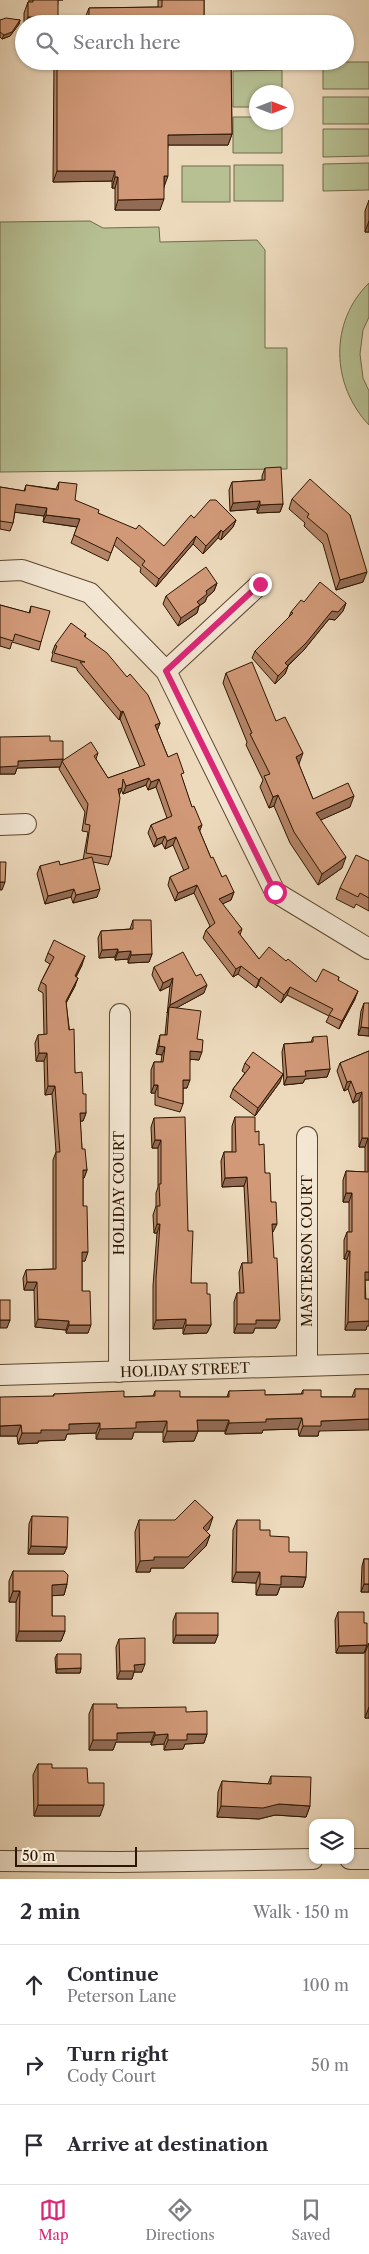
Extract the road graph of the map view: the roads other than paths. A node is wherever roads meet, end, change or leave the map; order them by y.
1 (0, 571) edge
2 (260, 584) dead end
3 (166, 671) junction
4 (26, 824) dead end
5 (0, 826) edge
6 (369, 949) edge
7 (120, 1014) dead end
8 (307, 1137) dead end
9 (369, 1364) edge
10 (307, 1365) junction
11 (119, 1372) junction
12 (0, 1375) edge
13 (369, 1858) edge
14 (309, 1859) edge
15 (354, 1859) edge
16 (0, 1861) edge

1 - 3 street
2 - 3 street
3 - 6 street
4 - 5 street
7 - 11 street, HOLIDAY COURT
8 - 10 street, MASTERSON COURT
9 - 10 street, HOLIDAY STREET
10 - 11 street, HOLIDAY STREET
11 - 12 street, HOLIDAY STREET
13 - 15 street
14 - 16 street

